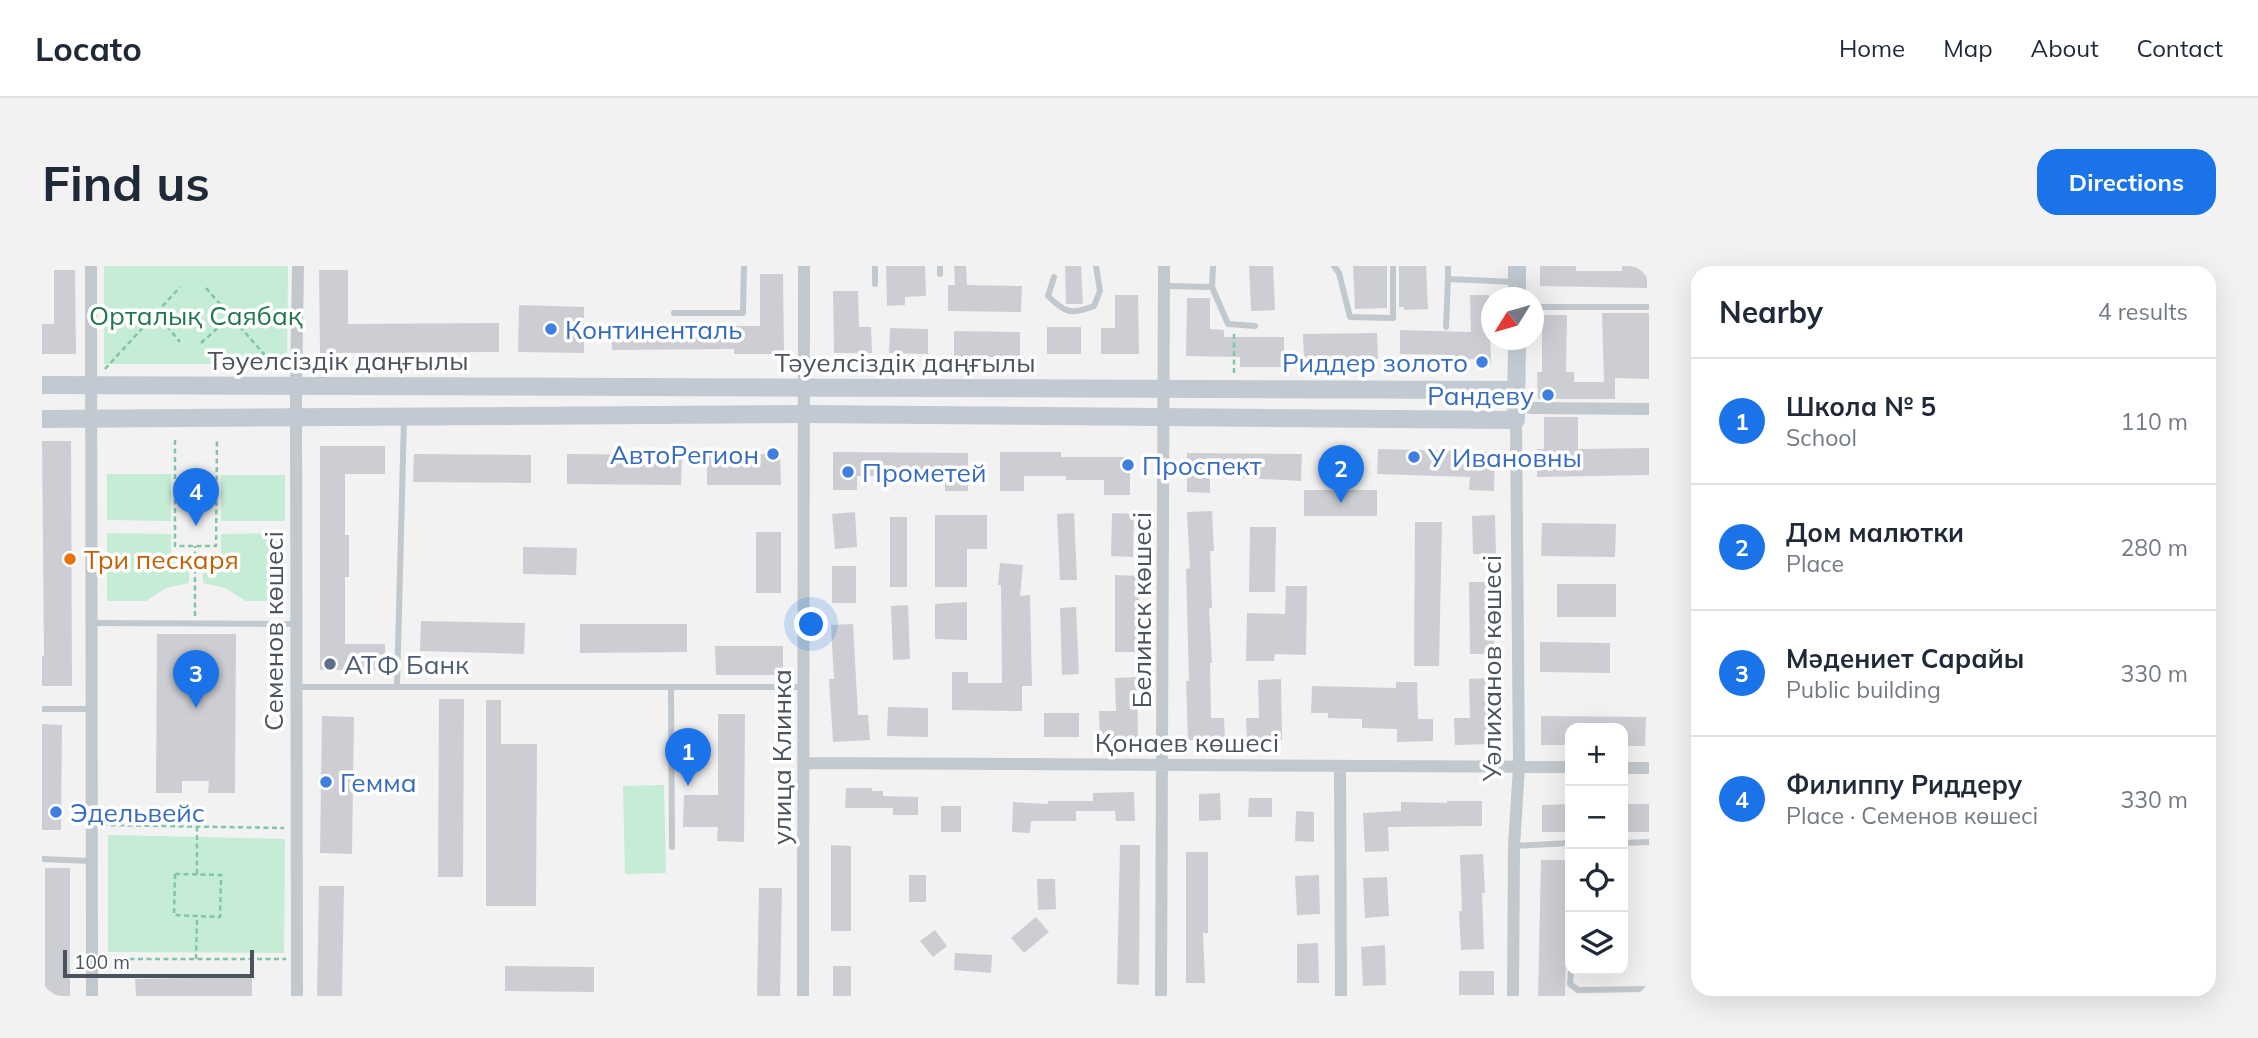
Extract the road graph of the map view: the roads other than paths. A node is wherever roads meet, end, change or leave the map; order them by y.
1 (90, 266) edge
2 (298, 266) edge
3 (744, 266) edge
4 (804, 266) edge
5 (874, 266) edge
6 (940, 266) edge
7 (1096, 266) edge
8 (1164, 266) edge
9 (1213, 266) edge
10 (1334, 266) edge
11 (1393, 266) edge
12 (1448, 266) edge
13 (940, 275) dead end
14 (1054, 277) dead end
15 (1448, 279) junction
16 (1517, 282) edge
17 (875, 284) dead end
18 (1164, 286) junction
19 (1212, 287) junction
20 (1544, 307) edge
21 (1649, 307) edge
22 (674, 313) dead end
23 (1255, 326) dead end
24 (1446, 327) dead end
25 (1517, 350) edge
26 (42, 385) edge
27 (91, 385) junction
28 (296, 386) junction
29 (804, 387) junction
30 (1164, 389) junction
31 (1516, 390) junction
32 (1649, 409) edge
33 (804, 414) junction
34 (1523, 414) junction
35 (1163, 416) junction
36 (296, 417) junction
37 (404, 417) junction
38 (42, 419) edge
39 (91, 419) junction
40 (91, 624) junction
41 (296, 624) junction
42 (296, 687) junction
43 (397, 687) junction
44 (671, 687) junction
45 (804, 687) junction
46 (42, 709) edge
47 (92, 709) junction
48 (804, 763) junction
49 (1164, 765) junction
50 (1340, 766) junction
51 (1519, 767) junction
52 (1565, 767) edge
53 (1628, 768) edge
54 (1649, 768) edge
55 (1649, 842) edge
56 (1628, 843) edge
57 (1565, 844) edge
58 (1514, 846) junction
59 (671, 847) dead end
60 (42, 859) edge
61 (92, 861) junction
62 (1571, 975) edge
63 (1649, 989) edge
64 (92, 996) edge
65 (297, 996) edge
66 (803, 996) edge
67 (1161, 996) edge
68 (1340, 996) edge
69 (1514, 996) edge

1 - 27 street
2 - 28 street, Семенов көшесі
3 - 22 lane
4 - 29 street, улица Клинка
5 - 17 lane
6 - 13 lane
7 - 14 lane
8 - 18 street, Белинск көшесі
9 - 19 lane
10 - 11 lane
12 - 15 lane
15 - 16 lane
15 - 24 lane
18 - 19 lane
18 - 30 street, Белинск көшесі
19 - 23 lane
20 - 21 lane
25 - 31 street, Уәлиханов көшесі
26 - 27 street, Тәуелсіздік даңғылы
27 - 28 street, Тәуелсіздік даңғылы
27 - 39 street
28 - 29 street, Тәуелсіздік даңғылы
28 - 36 street, Семенов көшесі
29 - 30 street, Тәуелсіздік даңғылы
29 - 33 street, улица Клинка
30 - 31 street, Тәуелсіздік даңғылы
30 - 35 street, Белинск көшесі
31 - 34 street, Уәлиханов көшесі
32 - 34 street
33 - 35 street, Тәуелсіздік даңғылы
33 - 37 street, Тәуелсіздік даңғылы
33 - 45 street, улица Клинка
34 - 35 street, Тәуелсіздік даңғылы
34 - 51 street, Уәлиханов көшесі
35 - 49 street, Белинск көшесі
36 - 37 street, Тәуелсіздік даңғылы
36 - 39 street, Тәуелсіздік даңғылы
36 - 41 street, Семенов көшесі
37 - 43 lane
38 - 39 street, Тәуелсіздік даңғылы
39 - 40 street
40 - 41 lane
40 - 47 street
41 - 42 street, Семенов көшесі
42 - 43 lane
42 - 65 street, Семенов көшесі
43 - 44 lane
44 - 45 lane
44 - 59 lane
45 - 48 street, улица Клинка
46 - 47 lane
47 - 61 street
48 - 49 street, Қонаев көшесі
48 - 66 street, улица Клинка
49 - 50 street, Қонаев көшесі
49 - 67 street, Белинск көшесі
50 - 51 street, Қонаев көшесі
50 - 68 street
51 - 52 street, Қонаев көшесі
51 - 58 street, Уәлиханов көшесі
53 - 54 street
55 - 56 lane
57 - 58 lane
58 - 69 street, Уәлиханов көшесі
60 - 61 lane
61 - 64 street
62 - 63 lane

